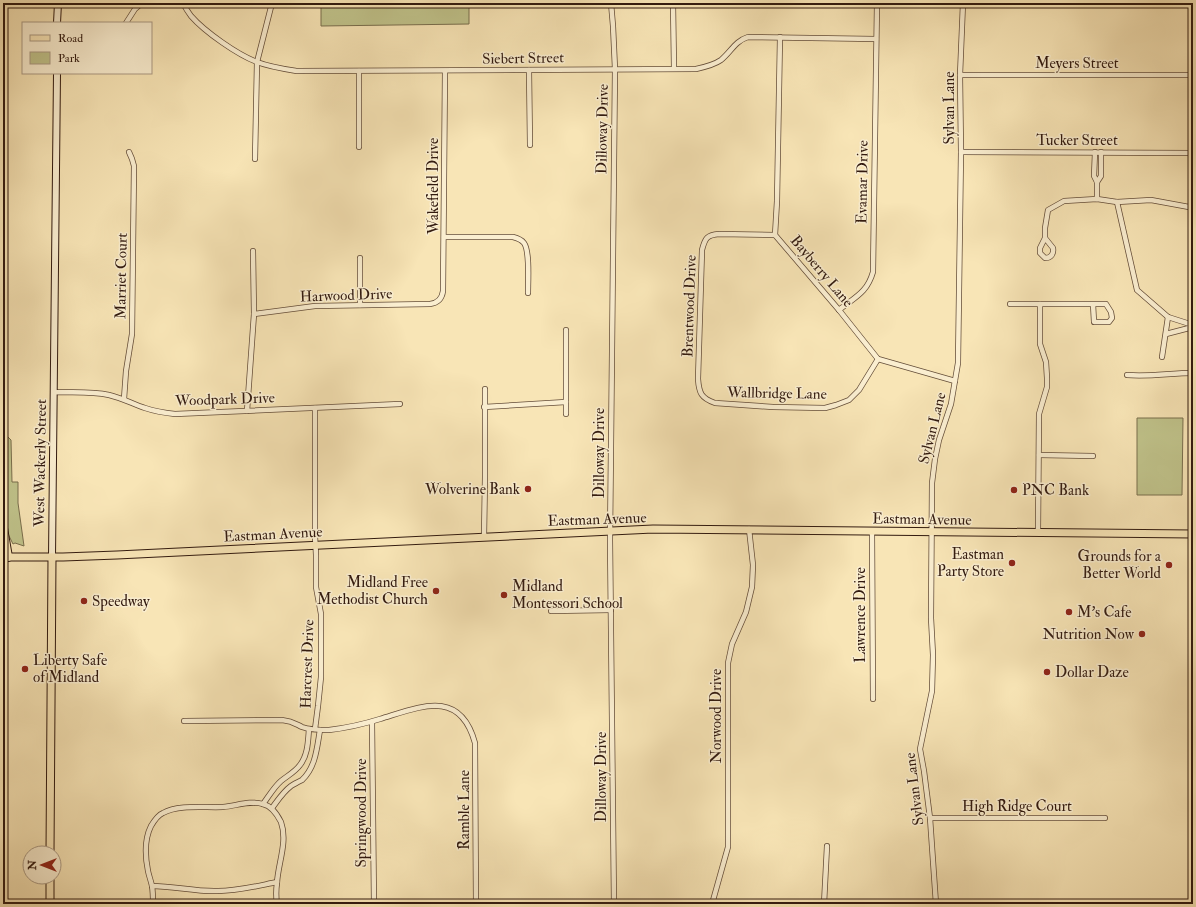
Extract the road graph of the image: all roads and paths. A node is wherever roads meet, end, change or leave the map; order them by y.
1 (58, 3) edge
2 (142, 3) edge
3 (183, 3) edge
4 (272, 3) edge
5 (611, 3) edge
6 (673, 3) edge
7 (877, 3) edge
8 (963, 3) edge
9 (57, 22) edge
10 (127, 22) edge
11 (780, 38) junction
12 (876, 39) junction
13 (258, 62) junction
14 (674, 68) junction
15 (615, 69) junction
16 (529, 70) junction
17 (359, 71) junction
18 (446, 71) junction
19 (57, 74) edge
20 (960, 75) junction
21 (1193, 75) edge
22 (530, 145) dead end
23 (359, 147) dead end
24 (129, 152) dead end
25 (961, 152) junction
26 (1095, 152) junction
27 (1101, 152) junction
28 (1193, 153) edge
29 (255, 159) dead end
30 (1097, 182) junction
31 (1097, 199) junction
32 (1117, 202) junction
33 (1193, 206) edge
34 (775, 234) junction
35 (444, 237) junction
36 (1045, 238) dead end
37 (253, 251) dead end
38 (360, 258) dead end
39 (528, 293) dead end
40 (439, 301) joint
41 (1010, 304) dead end
42 (1040, 304) junction
43 (1093, 304) junction
44 (360, 305) junction
45 (839, 310) junction
46 (254, 314) junction
47 (1168, 317) junction
48 (1193, 326) edge
49 (566, 330) dead end
50 (1166, 334) junction
51 (1162, 358) dead end
52 (878, 359) junction
53 (1193, 373) edge
54 (1127, 375) dead end
55 (955, 381) junction
56 (485, 389) dead end
57 (54, 392) junction
58 (702, 396) joint
59 (124, 400) junction
60 (566, 402) junction
61 (400, 404) dead end
62 (484, 407) junction
63 (315, 408) junction
64 (247, 411) junction
65 (566, 414) dead end
66 (1039, 456) junction
67 (1093, 456) dead end
68 (3, 528) edge
69 (749, 529) junction
70 (610, 531) junction
71 (872, 531) junction
72 (932, 532) junction
73 (1038, 533) junction
74 (1193, 534) edge
75 (484, 537) junction
76 (316, 545) junction
77 (6, 557) edge
78 (52, 557) junction
79 (611, 610) junction
80 (551, 611) dead end
81 (873, 699) dead end
82 (184, 721) dead end
83 (372, 722) junction
84 (315, 729) junction
85 (263, 804) junction
86 (272, 808) junction
87 (930, 818) junction
88 (1105, 818) dead end
89 (50, 845) edge
90 (827, 846) dead end
91 (277, 882) junction
92 (50, 885) edge
93 (152, 886) junction
94 (50, 904) edge
95 (153, 904) edge
96 (277, 904) edge
97 (374, 904) edge
98 (476, 904) edge
99 (614, 904) edge
100 (712, 904) edge
101 (824, 904) edge
102 (936, 904) edge

1 - 9 street
2 - 10 street
3 - 13 street, Siebert Street
4 - 13 street
5 - 15 street, Dilloway Drive
6 - 14 street
7 - 12 street, Evamar Drive
8 - 20 street, Sylvan Lane
11 - 12 street, Siebert Street
11 - 14 street, Siebert Street
11 - 34 street, Bayberry Lane
12 - 45 street, Evamar Drive
13 - 17 street, Siebert Street
13 - 29 street
14 - 15 street, Siebert Street
15 - 16 street, Siebert Street
15 - 70 street, Dilloway Drive
16 - 18 street, Siebert Street
16 - 22 street
17 - 18 street, Siebert Street
17 - 23 street
18 - 35 street, Wakefield Drive
19 - 57 street, West Wackerly Street
20 - 21 street, Meyers Street
20 - 25 street, Sylvan Lane
24 - 59 street, Marriet Court
25 - 26 street, Tucker Street
25 - 55 street, Sylvan Lane
26 - 27 street, Tucker Street
26 - 30 street
27 - 28 street, Tucker Street
27 - 30 street
30 - 31 street
31 - 32 street
31 - 36 street
32 - 33 street
32 - 47 street
34 - 45 street, Bayberry Lane
34 - 58 street, Brentwood Drive
35 - 39 street
35 - 40 street, Wakefield Drive
37 - 46 street
38 - 44 street
40 - 44 street, Harwood Drive
41 - 42 street
42 - 43 street
42 - 66 street
43 - 43 street
44 - 46 street, Harwood Drive
45 - 52 street, Bayberry Lane
46 - 64 street
47 - 48 street
47 - 50 street
48 - 50 street
49 - 60 street
50 - 51 street
52 - 55 street
52 - 58 street, Wallbridge Lane
53 - 54 street
55 - 72 street, Sylvan Lane
56 - 62 street
57 - 59 street, Woodpark Drive
57 - 78 street, West Wackerly Street
59 - 64 street, Woodpark Drive
60 - 62 street
60 - 65 street
61 - 63 street, Woodpark Drive
62 - 75 street
63 - 64 street, Woodpark Drive
63 - 76 street, Harcrest Drive
66 - 67 street
66 - 73 street
68 - 77 highway
69 - 70 main road, Eastman Avenue
69 - 71 main road, Eastman Avenue
69 - 100 street, Norwood Drive
70 - 75 main road, Eastman Avenue
70 - 79 street, Dilloway Drive
71 - 72 main road, Eastman Avenue
71 - 81 street, Lawrence Drive
72 - 73 main road, Eastman Avenue
72 - 87 street, Sylvan Lane
73 - 74 main road, Eastman Avenue
75 - 76 main road, Eastman Avenue
76 - 78 main road, Eastman Avenue
76 - 84 street, Harcrest Drive
77 - 78 main road, Eastman Avenue
78 - 89 main road, West Wackerly Street
79 - 80 street
79 - 99 street, Dilloway Drive
82 - 84 street
83 - 84 street
83 - 97 street, Springwood Drive
83 - 98 street, Ramble Lane
84 - 85 street
84 - 86 street
85 - 86 street
85 - 93 street
86 - 91 street
87 - 88 street, High Ridge Court
87 - 102 street, Sylvan Lane
90 - 101 street
91 - 93 street
91 - 96 street
92 - 94 main road
93 - 95 street

